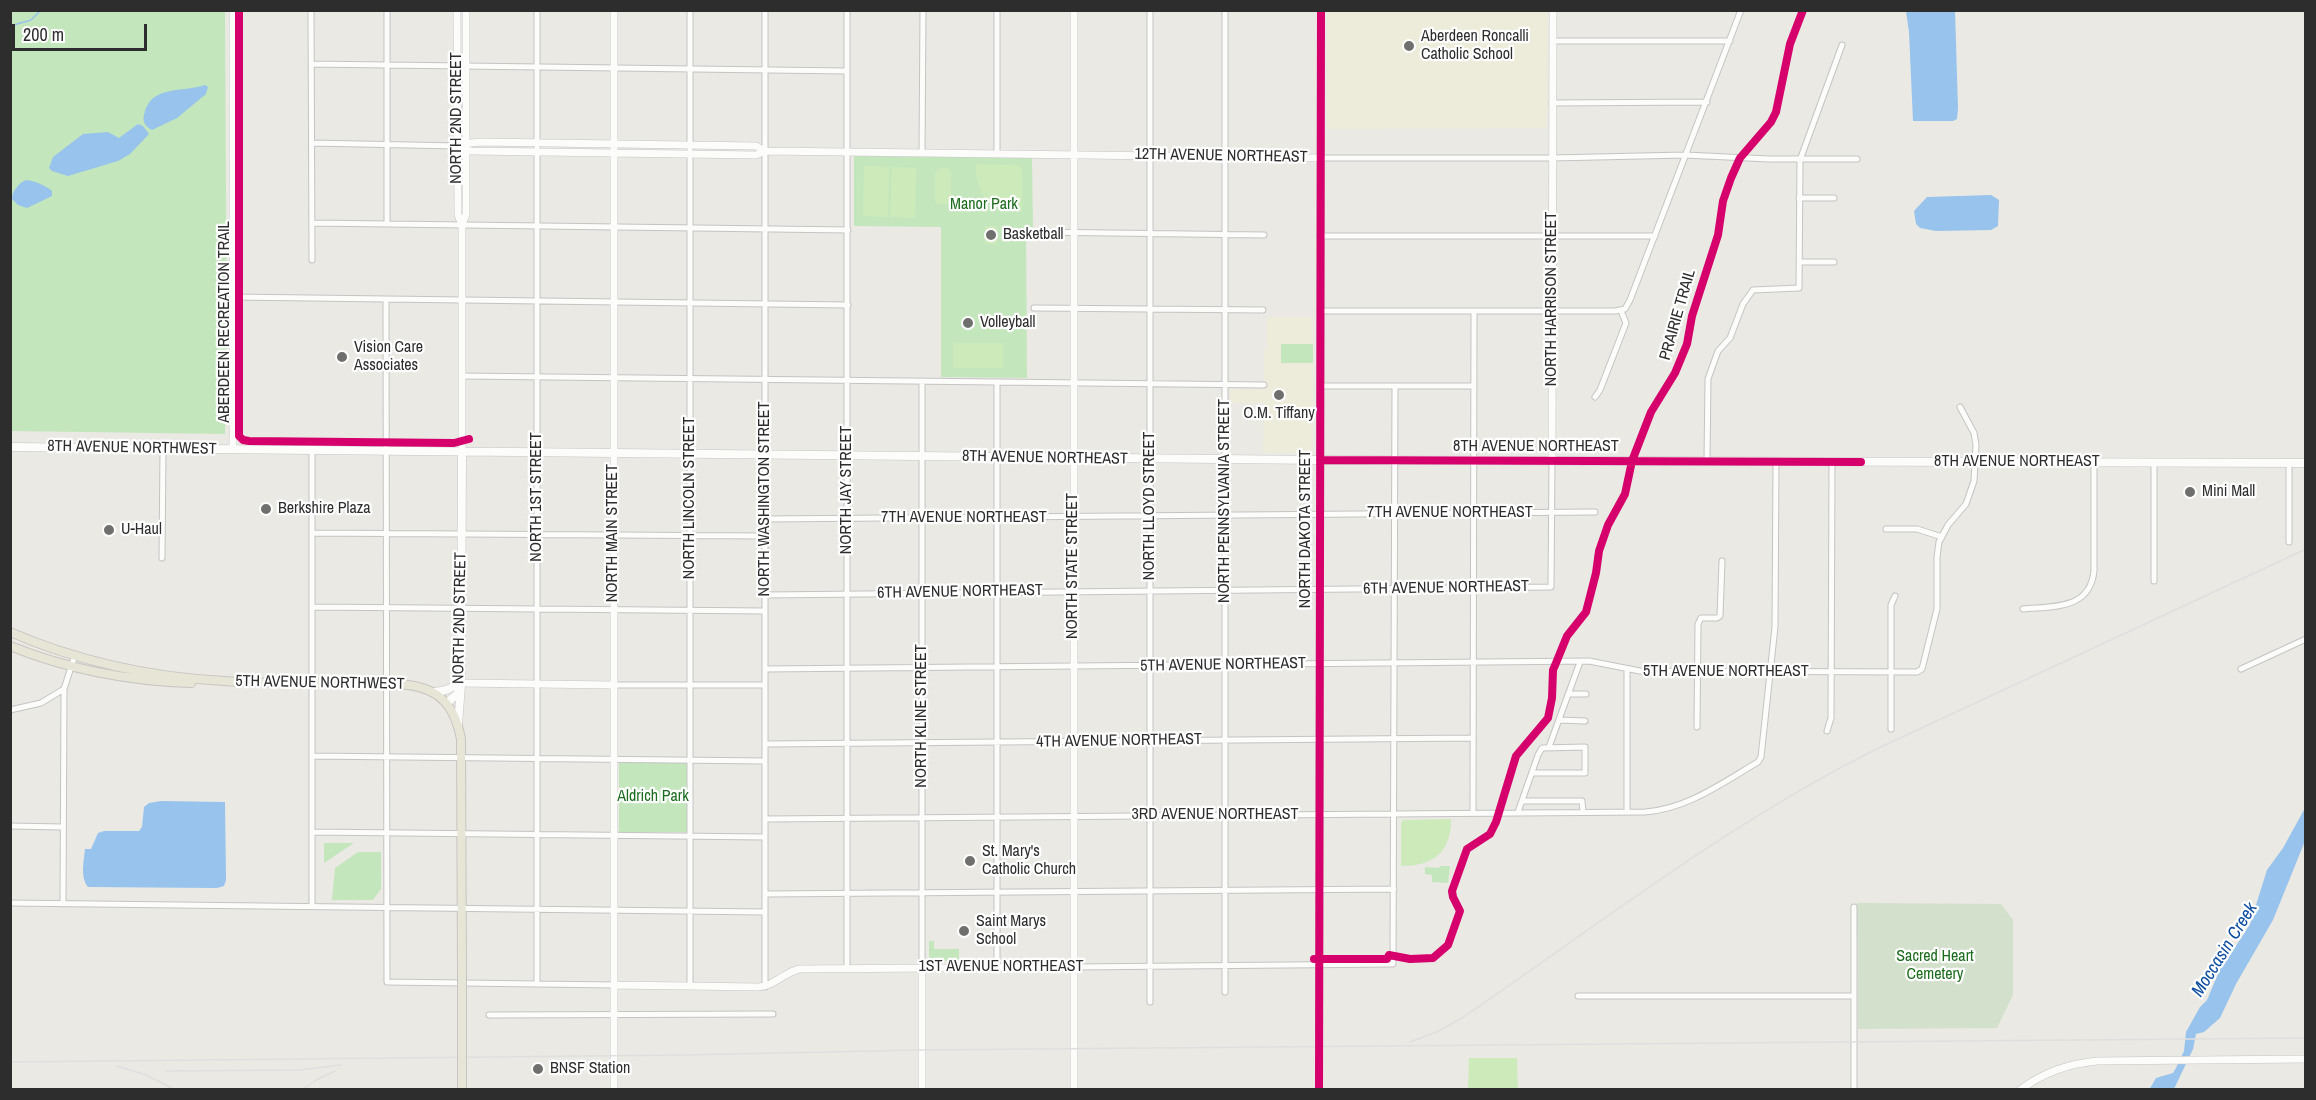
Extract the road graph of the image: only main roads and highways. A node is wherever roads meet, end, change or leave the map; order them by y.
1 (10, 447) edge
2 (462, 452) junction
3 (613, 453) joint
4 (2306, 463) edge
5 (10, 632) edge
6 (10, 646) edge
7 (462, 672) junction
8 (225, 681) junction
9 (461, 685) junction
10 (433, 692) junction
11 (447, 704) junction
12 (458, 724) junction
13 (462, 1089) edge

1 - 2 main road, 8TH AVENUE NORTHWEST
2 - 3 main road, 8TH AVENUE NORTHWEST
2 - 7 main road, NORTH 2ND STREET
3 - 4 main road, 8TH AVENUE NORTHEAST
5 - 8 main road, 5TH AVENUE NORTHWEST
6 - 8 main road, 5TH AVENUE NORTHWEST
7 - 9 main road, NORTH 2ND STREET
7 - 10 main road
8 - 10 main road, 5TH AVENUE NORTHWEST
9 - 11 main road, NORTH 2ND STREET
9 - 12 main road
10 - 11 main road, 5TH AVENUE NORTHWEST
11 - 12 main road, NORTH 2ND STREET
12 - 13 main road, NORTH 2ND STREET, bridge

